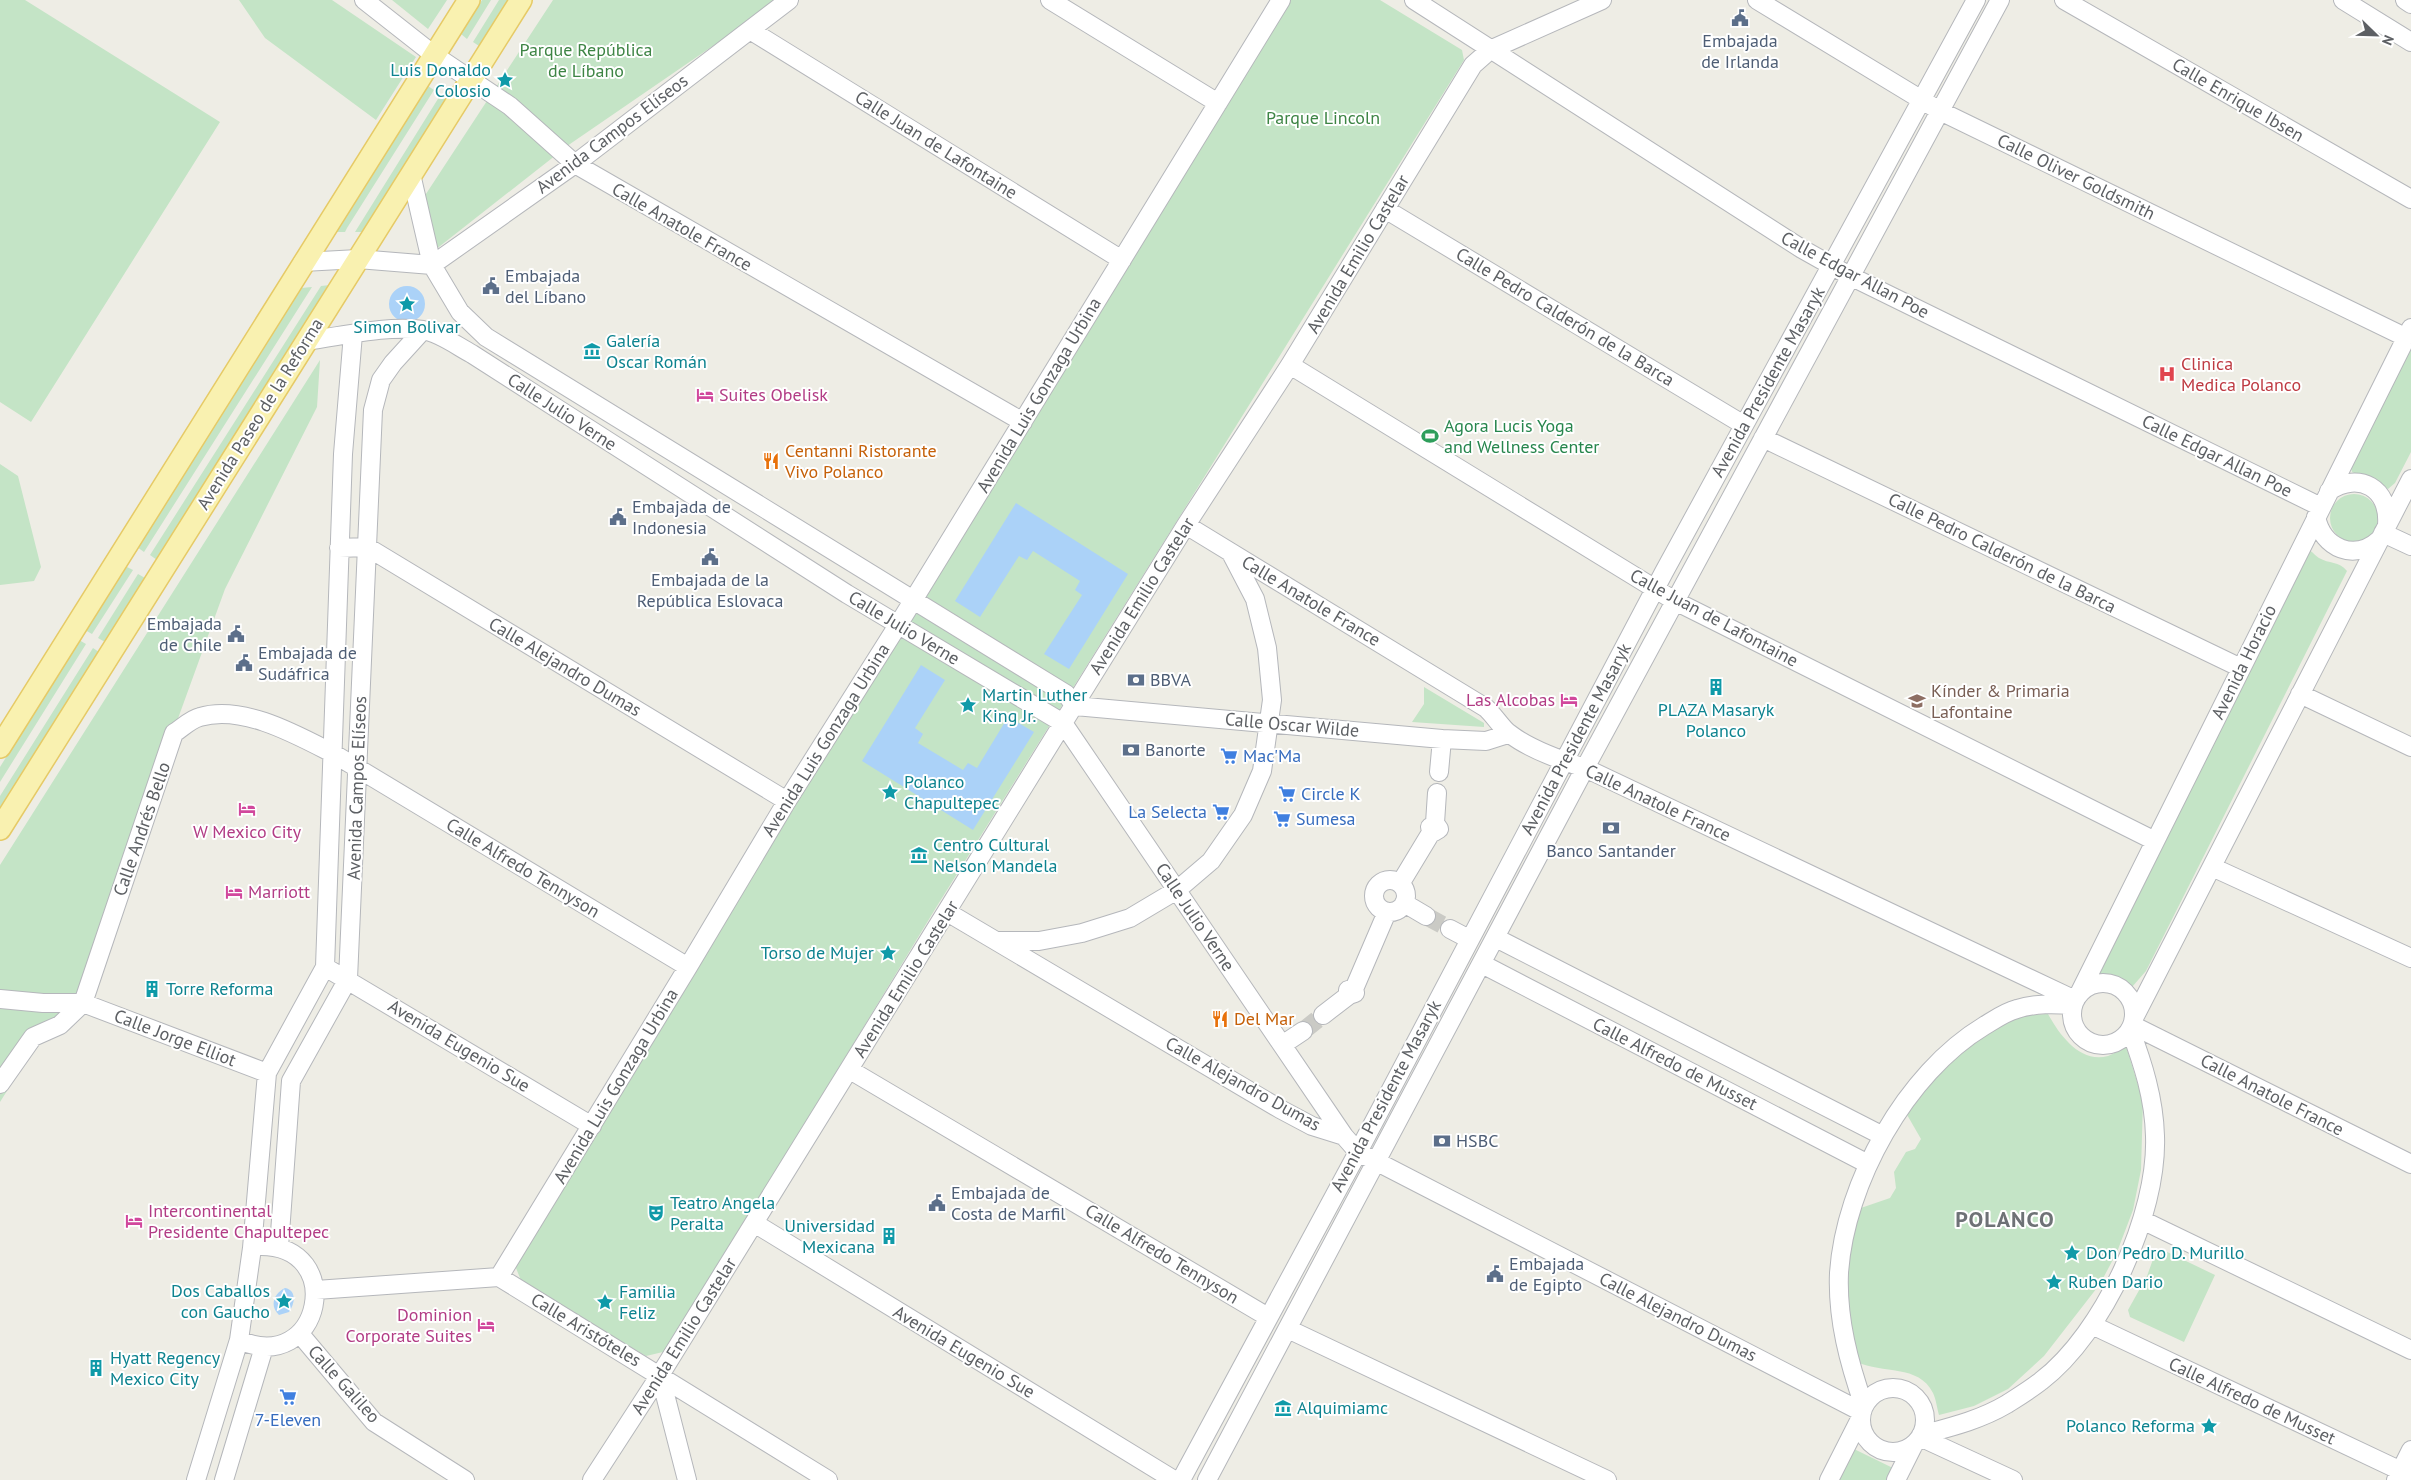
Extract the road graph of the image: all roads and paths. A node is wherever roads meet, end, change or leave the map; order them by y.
1 (364, 0) edge
2 (469, 0) edge
3 (521, 0) edge
4 (789, 0) edge
5 (1050, 0) edge
6 (1281, 0) edge
7 (1414, 0) edge
8 (1602, 0) edge
9 (1757, 0) edge
10 (1976, 0) edge
11 (2000, 0) edge
12 (2064, 0) edge
13 (2342, 0) edge
14 (2405, 0) edge
15 (2411, 4) edge
16 (750, 30) junction
17 (2411, 42) edge
18 (1490, 50) junction
19 (434, 55) junction
20 (471, 79) junction
21 (1922, 101) junction
22 (1218, 102) junction
23 (1940, 111) junction
24 (575, 164) junction
25 (411, 174) junction
26 (2411, 199) edge
27 (1385, 209) junction
28 (358, 259) junction
29 (1122, 260) junction
30 (303, 262) junction
31 (432, 265) junction
32 (1832, 265) junction
33 (1850, 276) junction
34 (423, 330) junction
35 (2408, 332) edge
36 (353, 334) junction
37 (306, 341) junction
38 (1290, 365) junction
39 (1023, 422) junction
40 (1744, 425) junction
41 (1763, 438) junction
42 (2411, 479) edge
43 (2329, 491) junction
44 (2318, 512) junction
45 (1186, 526) junction
46 (2383, 532) junction
47 (2411, 546) edge
48 (367, 547) junction
49 (339, 548) junction
50 (1232, 553) junction
51 (862, 569) junction
52 (1654, 590) junction
53 (847, 594) junction
54 (913, 600) junction
55 (1675, 601) junction
56 (898, 625) junction
57 (2241, 668) junction
58 (2300, 694) junction
59 (1075, 706) junction
60 (1269, 722) junction
61 (1063, 723) junction
62 (1508, 734) junction
63 (1442, 739) junction
64 (0, 747) edge
65 (2411, 747) edge
66 (334, 754) junction
67 (1564, 762) junction
68 (1585, 768) junction
69 (358, 769) junction
70 (1439, 772) dead end
71 (1437, 793) dead end
72 (786, 801) junction
73 (0, 830) edge
74 (2155, 841) junction
75 (2212, 866) junction
76 (1400, 884) junction
77 (1177, 890) junction
78 (1404, 903) junction
79 (947, 912) junction
80 (1387, 912) junction
81 (1426, 916) tunnel mouth
82 (1450, 929) tunnel mouth
83 (1496, 938) junction
84 (1469, 939) junction
85 (996, 941) junction
86 (2411, 958) edge
87 (1482, 964) junction
88 (325, 967) junction
89 (688, 968) junction
90 (348, 979) junction
91 (0, 999) edge
92 (2075, 1000) junction
93 (83, 1002) junction
94 (1323, 1015) tunnel mouth
95 (2132, 1024) junction
96 (1303, 1031) tunnel mouth
97 (1282, 1045) junction
98 (850, 1070) junction
99 (267, 1073) junction
100 (0, 1084) edge
101 (592, 1126) junction
102 (1344, 1136) junction
103 (1883, 1136) junction
104 (1358, 1152) junction
105 (1378, 1162) junction
106 (1868, 1164) junction
107 (2411, 1164) edge
108 (2142, 1220) junction
109 (754, 1223) junction
110 (279, 1247) junction
111 (252, 1248) junction
112 (499, 1276) junction
113 (316, 1290) junction
114 (1268, 1317) junction
115 (2092, 1325) junction
116 (1288, 1329) junction
117 (300, 1334) junction
118 (239, 1340) junction
119 (264, 1347) junction
120 (2411, 1350) edge
121 (660, 1375) junction
122 (1862, 1412) junction
123 (1918, 1439) junction
124 (2411, 1450) edge
125 (2402, 1477) edge
126 (196, 1480) edge
127 (224, 1480) edge
128 (465, 1480) edge
129 (592, 1480) edge
130 (687, 1480) edge
131 (828, 1480) edge
132 (1174, 1480) edge
133 (1181, 1480) edge
134 (1207, 1480) edge
135 (1607, 1480) edge
136 (1829, 1480) edge
137 (1896, 1480) edge
138 (2013, 1480) edge

1 - 19 street, Calle Anatole France
2 - 19 main road
3 - 20 main road, Avenida Paseo de la Reforma
4 - 16 street, Avenida Campos Elíseos
5 - 22 street
6 - 22 street, Avenida Luis Gonzaga Urbina
7 - 18 street, Calle Edgar Allan Poe
8 - 18 street, Avenida Emilio Castelar
9 - 21 street, Calle Oliver Goldsmith
10 - 21 street, Avenida Presidente Masaryk
11 - 23 street, Avenida Presidente Masaryk
12 - 26 street, Calle Enrique Ibsen
13 - 17 street
14 - 15 street
16 - 24 street, Avenida Campos Elíseos
16 - 29 street, Calle Juan de Lafontaine
18 - 27 street, Avenida Emilio Castelar
18 - 32 street, Calle Edgar Allan Poe
19 - 20 street, Calle Anatole France
19 - 30 main road
20 - 24 street, Calle Anatole France
20 - 25 main road, Avenida Paseo de la Reforma
21 - 23 street, Calle Oliver Goldsmith
21 - 32 street, Avenida Presidente Masaryk
22 - 29 street, Avenida Luis Gonzaga Urbina
23 - 33 street, Avenida Presidente Masaryk
23 - 35 street, Calle Oliver Goldsmith
24 - 31 street, Avenida Campos Elíseos
24 - 39 street, Calle Anatole France
25 - 28 main road, Avenida Paseo de la Reforma
25 - 31 street, Calle Julio Verne
27 - 38 street, Avenida Emilio Castelar
27 - 40 street, Calle Pedro Calderón de la Barca
28 - 30 street
28 - 31 street
28 - 37 main road, Avenida Paseo de la Reforma
29 - 39 street, Avenida Luis Gonzaga Urbina
30 - 64 main road
31 - 51 street, Calle Julio Verne
32 - 33 street, Calle Edgar Allan Poe
32 - 40 street, Avenida Presidente Masaryk
33 - 41 street, Avenida Presidente Masaryk
33 - 44 street, Calle Edgar Allan Poe
34 - 36 street, Calle Julio Verne
34 - 48 street, Avenida Campos Elíseos
34 - 53 street, Calle Julio Verne
35 - 43 street, Avenida Horacio
36 - 37 street, Calle Julio Verne
36 - 49 street, Avenida Campos Elíseos
37 - 73 main road, Avenida Paseo de la Reforma
38 - 45 street, Avenida Emilio Castelar
38 - 52 street, Calle Juan de Lafontaine
39 - 54 street, Avenida Luis Gonzaga Urbina
40 - 52 street, Avenida Presidente Masaryk
41 - 55 street, Avenida Presidente Masaryk
41 - 57 street, Calle Pedro Calderón de la Barca
42 - 46 street
43 - 44 street, Avenida Horacio
43 - 46 street
44 - 46 street
44 - 57 street, Avenida Horacio
45 - 50 street, Calle Anatole France
45 - 59 street, Avenida Emilio Castelar
46 - 47 street
46 - 58 street
48 - 49 street
48 - 69 street, Avenida Campos Elíseos
48 - 72 street, Calle Alejandro Dumas
49 - 66 street, Avenida Campos Elíseos
50 - 60 street
50 - 62 street, Calle Anatole France
51 - 53 street
51 - 54 street, Calle Julio Verne
52 - 55 street, Calle Juan de Lafontaine
52 - 67 street, Avenida Presidente Masaryk
53 - 56 street, Calle Julio Verne
54 - 56 street, Avenida Luis Gonzaga Urbina
54 - 59 street, Calle Julio Verne
55 - 68 street, Avenida Presidente Masaryk
55 - 74 street, Calle Juan de Lafontaine
56 - 61 street, Calle Julio Verne
56 - 72 street, Avenida Luis Gonzaga Urbina
57 - 74 street, Avenida Horacio
58 - 65 street
58 - 75 street
59 - 60 street, Calle Oscar Wilde
59 - 61 street, Avenida Emilio Castelar
60 - 63 street, Calle Oscar Wilde
60 - 77 street
61 - 77 street, Calle Julio Verne
61 - 79 street, Avenida Emilio Castelar
62 - 63 street, Calle Oscar Wilde
62 - 67 street, Calle Anatole France
63 - 70 street
66 - 69 street, Calle Andrés Bello
66 - 88 street, Avenida Campos Elíseos
66 - 93 street, Calle Andrés Bello
67 - 68 street, Calle Anatole France
67 - 84 street, Avenida Presidente Masaryk
68 - 83 street, Avenida Presidente Masaryk
68 - 92 street, Calle Anatole France
69 - 89 street, Calle Alfredo Tennyson
69 - 90 street, Avenida Campos Elíseos
71 - 76 street
72 - 89 street, Avenida Luis Gonzaga Urbina
74 - 92 street, Avenida Horacio
75 - 86 street
75 - 95 street
76 - 78 street
76 - 80 street
77 - 85 street
77 - 97 street, Calle Julio Verne
78 - 80 street
78 - 81 street
79 - 85 street, Calle Alejandro Dumas
79 - 98 street, Avenida Emilio Castelar
80 - 94 street
82 - 84 street
83 - 87 street, Avenida Presidente Masaryk
83 - 103 street, Calle Alfredo de Musset
84 - 104 street, Avenida Presidente Masaryk
85 - 102 street, Calle Alejandro Dumas
87 - 105 street, Avenida Presidente Masaryk
87 - 106 street, Calle Alfredo de Musset
88 - 90 street, Avenida Eugenio Sue
88 - 99 street, Avenida Campos Elíseos
89 - 101 street, Avenida Luis Gonzaga Urbina
90 - 101 street, Avenida Eugenio Sue
90 - 110 street, Avenida Campos Elíseos
91 - 93 street
92 - 95 street
92 - 95 street
92 - 103 street
93 - 99 street, Calle Jorge Elliot
93 - 100 street, Calle Andrés Bello
95 - 107 street, Calle Anatole France
95 - 108 street
96 - 97 street
97 - 102 street, Calle Julio Verne
98 - 109 street, Avenida Emilio Castelar
98 - 114 street, Calle Alfredo Tennyson
99 - 111 street, Avenida Campos Elíseos
101 - 112 street, Avenida Luis Gonzaga Urbina
102 - 104 street, Calle Alejandro Dumas
103 - 106 street
104 - 105 street, Calle Alejandro Dumas
104 - 114 street, Avenida Presidente Masaryk
105 - 116 street, Avenida Presidente Masaryk
105 - 122 street, Calle Alejandro Dumas
106 - 122 street
108 - 115 street
108 - 120 street
109 - 121 street, Avenida Emilio Castelar
109 - 132 street, Avenida Eugenio Sue
110 - 111 street
110 - 113 street
111 - 118 street
112 - 113 street
112 - 121 street, Calle Aristóteles
113 - 117 street
114 - 133 street, Avenida Presidente Masaryk
115 - 123 street
115 - 125 street, Calle Alfredo de Musset
116 - 134 street, Avenida Presidente Masaryk
116 - 135 street
117 - 119 street
117 - 128 street, Calle Galileo
118 - 119 street
118 - 126 street
119 - 127 street
121 - 129 street, Avenida Emilio Castelar
121 - 130 street
121 - 131 street, Calle Aristóteles
122 - 123 street
122 - 123 street
122 - 136 street
123 - 137 street
123 - 138 street
124 - 125 street

